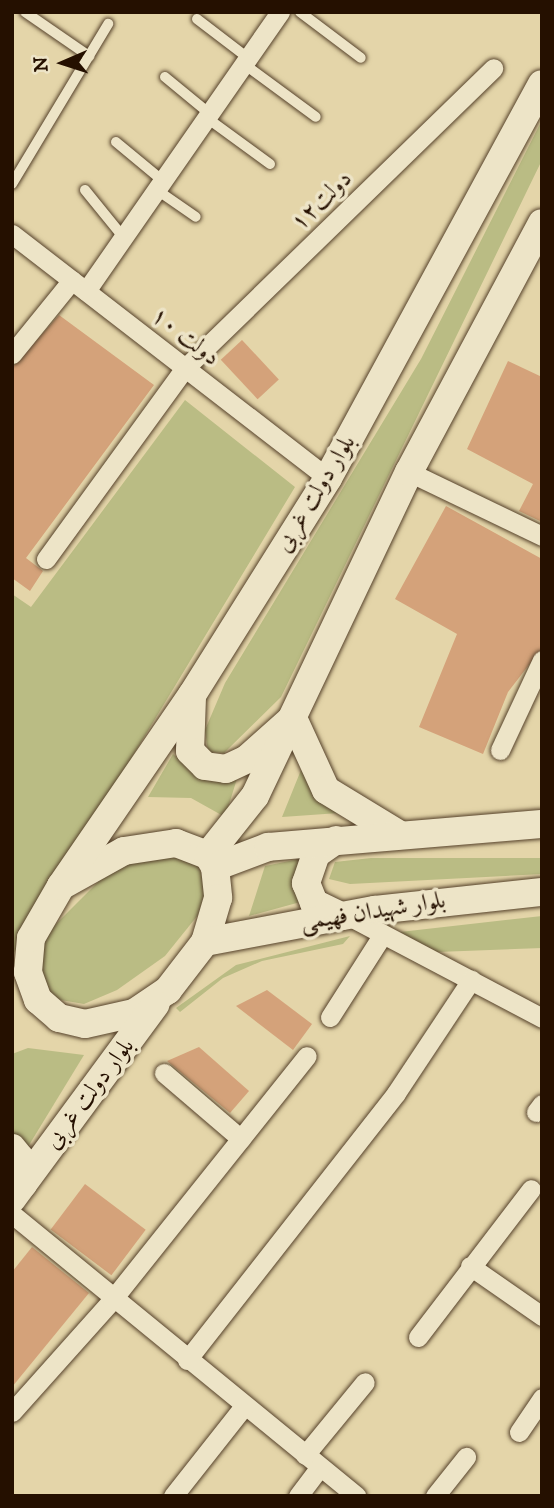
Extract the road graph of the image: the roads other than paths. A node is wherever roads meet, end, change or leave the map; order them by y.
1 (25, 12) edge
2 (280, 12) edge
3 (300, 12) edge
4 (197, 19) dead end
5 (108, 24) dead end
6 (89, 56) junction
7 (361, 58) dead end
8 (246, 61) junction
9 (493, 68) dead end
10 (165, 78) dead end
11 (542, 84) edge
12 (208, 116) junction
13 (316, 117) dead end
14 (116, 142) dead end
15 (270, 164) dead end
16 (12, 184) edge
17 (160, 186) junction
18 (85, 190) dead end
19 (196, 217) dead end
20 (542, 223) edge
21 (12, 234) edge
22 (124, 238) junction
23 (79, 286) junction
24 (12, 354) edge
25 (185, 368) junction
26 (409, 472) junction
27 (328, 478) junction
28 (542, 537) edge
29 (46, 559) dead end
30 (542, 660) edge
31 (192, 695) junction
32 (293, 718) junction
33 (500, 750) dead end
34 (542, 824) edge
35 (400, 835) junction
36 (336, 840) junction
37 (211, 861) junction
38 (61, 886) junction
39 (542, 892) edge
40 (344, 915) junction
41 (383, 934) junction
42 (31, 938) junction
43 (205, 942) junction
44 (12, 977) edge
45 (471, 979) junction
46 (167, 990) junction
47 (330, 1017) dead end
48 (542, 1018) edge
49 (307, 1056) dead end
50 (163, 1073) dead end
51 (241, 1139) junction
52 (12, 1149) edge
53 (531, 1189) dead end
54 (18, 1191) edge
55 (12, 1214) edge
56 (470, 1266) junction
57 (113, 1300) junction
58 (542, 1316) edge
59 (418, 1337) dead end
60 (187, 1360) junction
61 (365, 1382) dead end
62 (542, 1398) edge
63 (244, 1406) junction
64 (12, 1412) edge
65 (519, 1432) dead end
66 (466, 1457) dead end
67 (313, 1461) junction
68 (173, 1496) edge
69 (299, 1496) edge
70 (356, 1496) edge
71 (435, 1496) edge

1 - 6 lane
2 - 8 street
3 - 7 lane
4 - 8 lane
5 - 6 lane
6 - 16 lane
8 - 12 street
8 - 13 lane
9 - 25 street, ۱۲دولت
10 - 12 lane
11 - 27 main road, بلوار دولت غربی
12 - 15 lane
12 - 17 street
14 - 17 lane
17 - 19 lane
17 - 22 street
18 - 22 lane
20 - 26 main road
21 - 23 street, ۱۰ دولت
22 - 23 street
23 - 24 street
23 - 25 street, ۱۰ دولت
25 - 27 street, ۱۰ دولت
25 - 29 street, ۱۲دولت
26 - 28 street
26 - 32 main road
27 - 31 main road, بلوار دولت غربی
30 - 33 street
31 - 32 main road
31 - 38 main road, بلوار دولت غربی
32 - 35 main road
32 - 37 main road
34 - 35 main road
35 - 36 main road
36 - 37 main road
36 - 40 main road
37 - 38 main road
37 - 43 main road
38 - 42 main road
39 - 40 main road, بلوار شهیدان فهیمی
40 - 41 street
40 - 43 main road, بلوار شهیدان فهیمی
41 - 45 street
41 - 47 street
42 - 44 main road
42 - 46 main road
43 - 46 main road
45 - 48 street
45 - 60 street
46 - 54 main road, بلوار دولت غربی
49 - 51 street
50 - 51 street
51 - 57 street
52 - 54 main road
53 - 56 street
55 - 57 street
56 - 58 street
56 - 59 street
57 - 60 street
57 - 64 street
60 - 63 street
61 - 67 street
62 - 65 street
63 - 67 street
63 - 68 street
66 - 71 street
67 - 69 street
67 - 70 street

